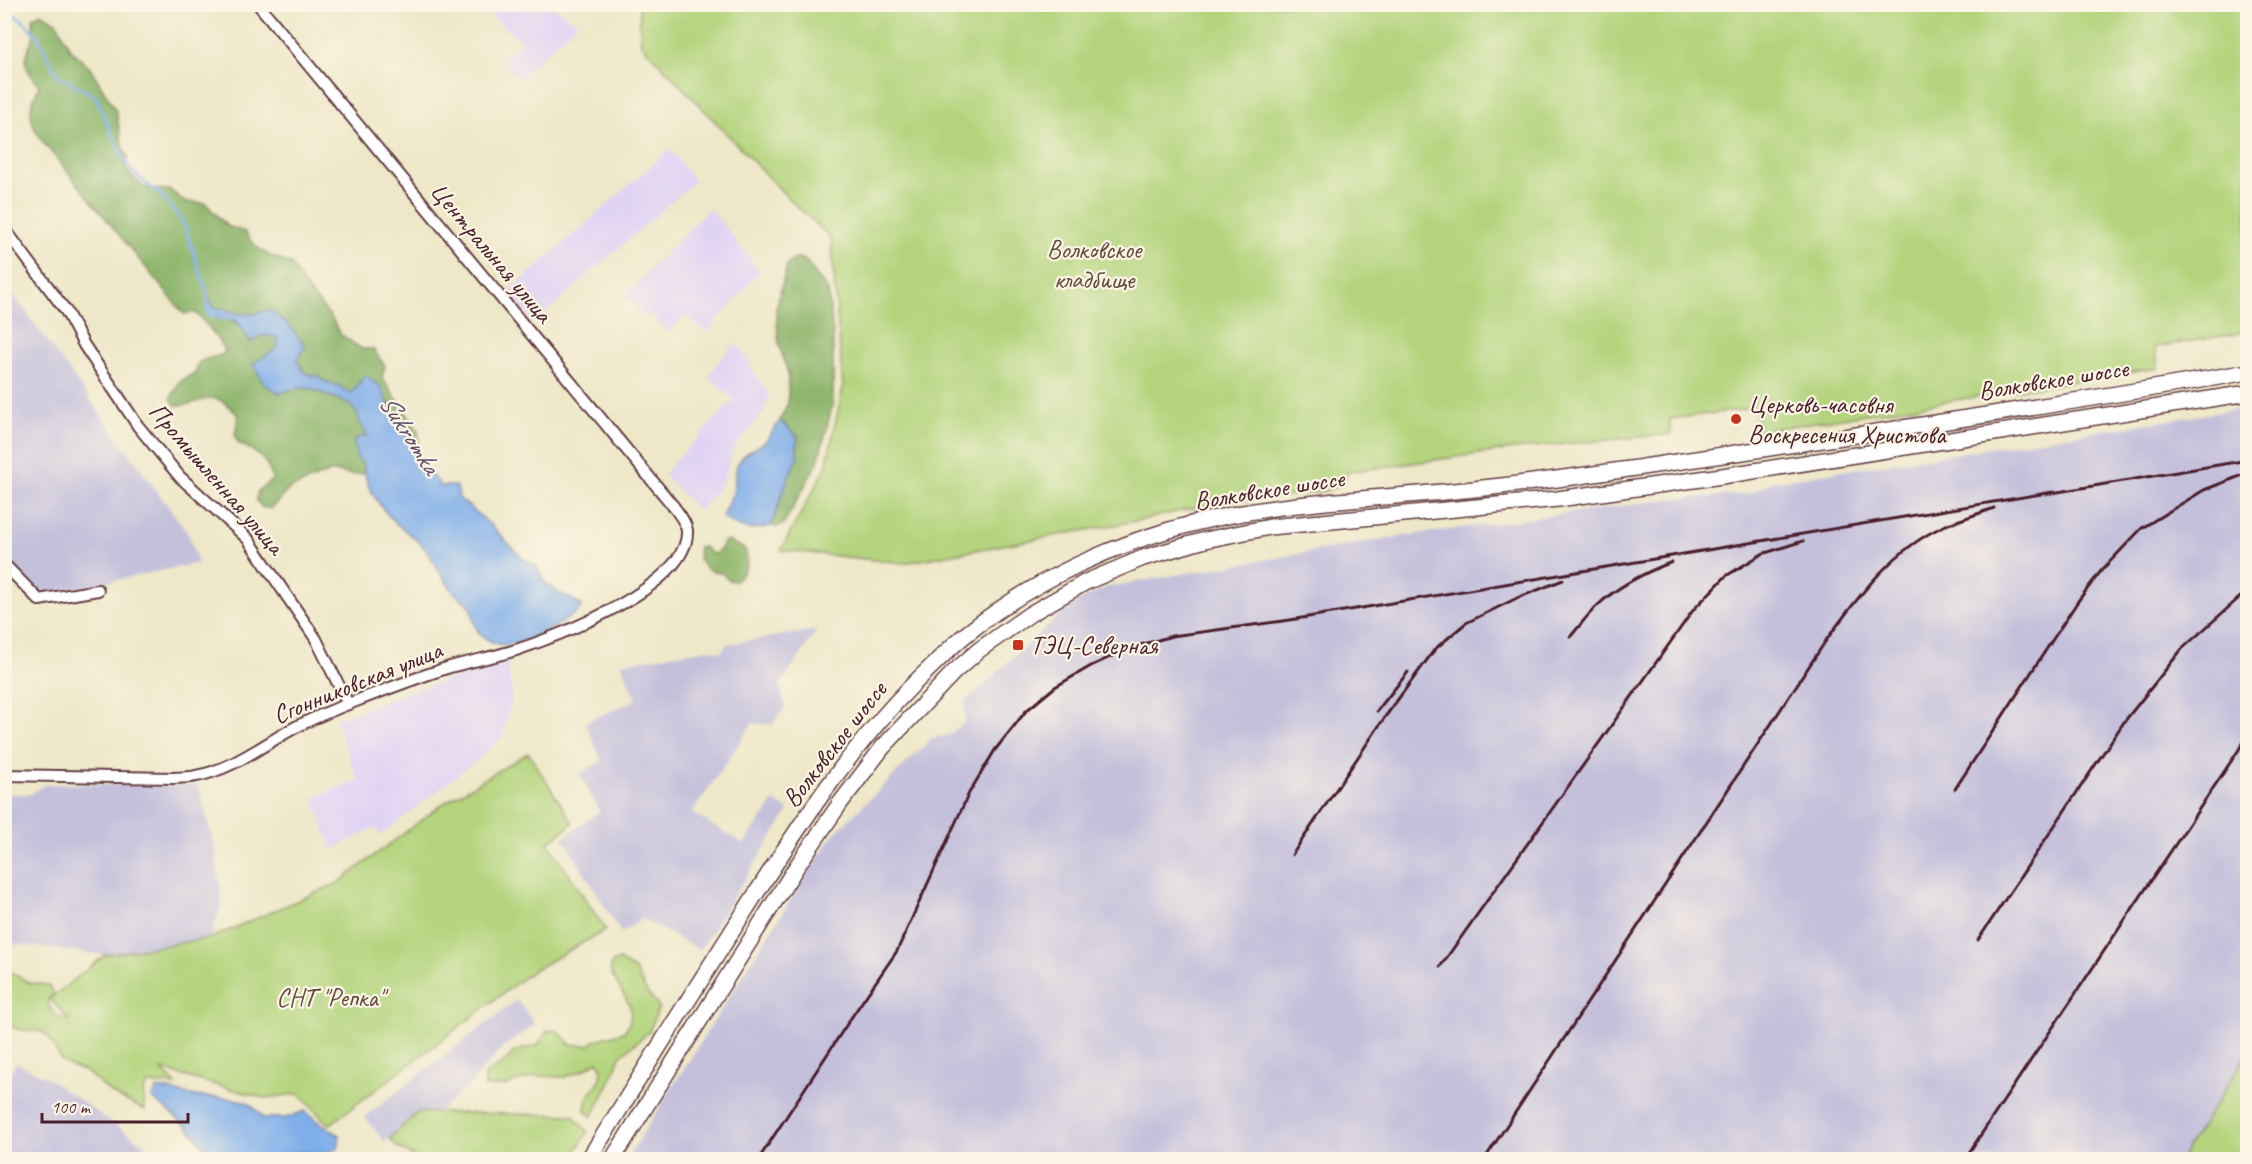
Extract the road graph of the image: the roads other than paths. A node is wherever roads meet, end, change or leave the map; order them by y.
1 (258, 4) edge
2 (4, 228) edge
3 (2247, 372) edge
4 (2247, 393) edge
5 (687, 531) joint
6 (4, 564) edge
7 (98, 590) dead end
8 (348, 704) junction
9 (4, 775) edge
10 (588, 1160) edge
11 (612, 1160) edge

1 - 5 street, Центральная улица
2 - 8 street, Промышленная улица
3 - 10 main road, Волковское шоссе
4 - 11 main road, Волковское шоссе
5 - 8 street, Сгонниковская улица
6 - 7 street
8 - 9 street, Сгонниковская улица

